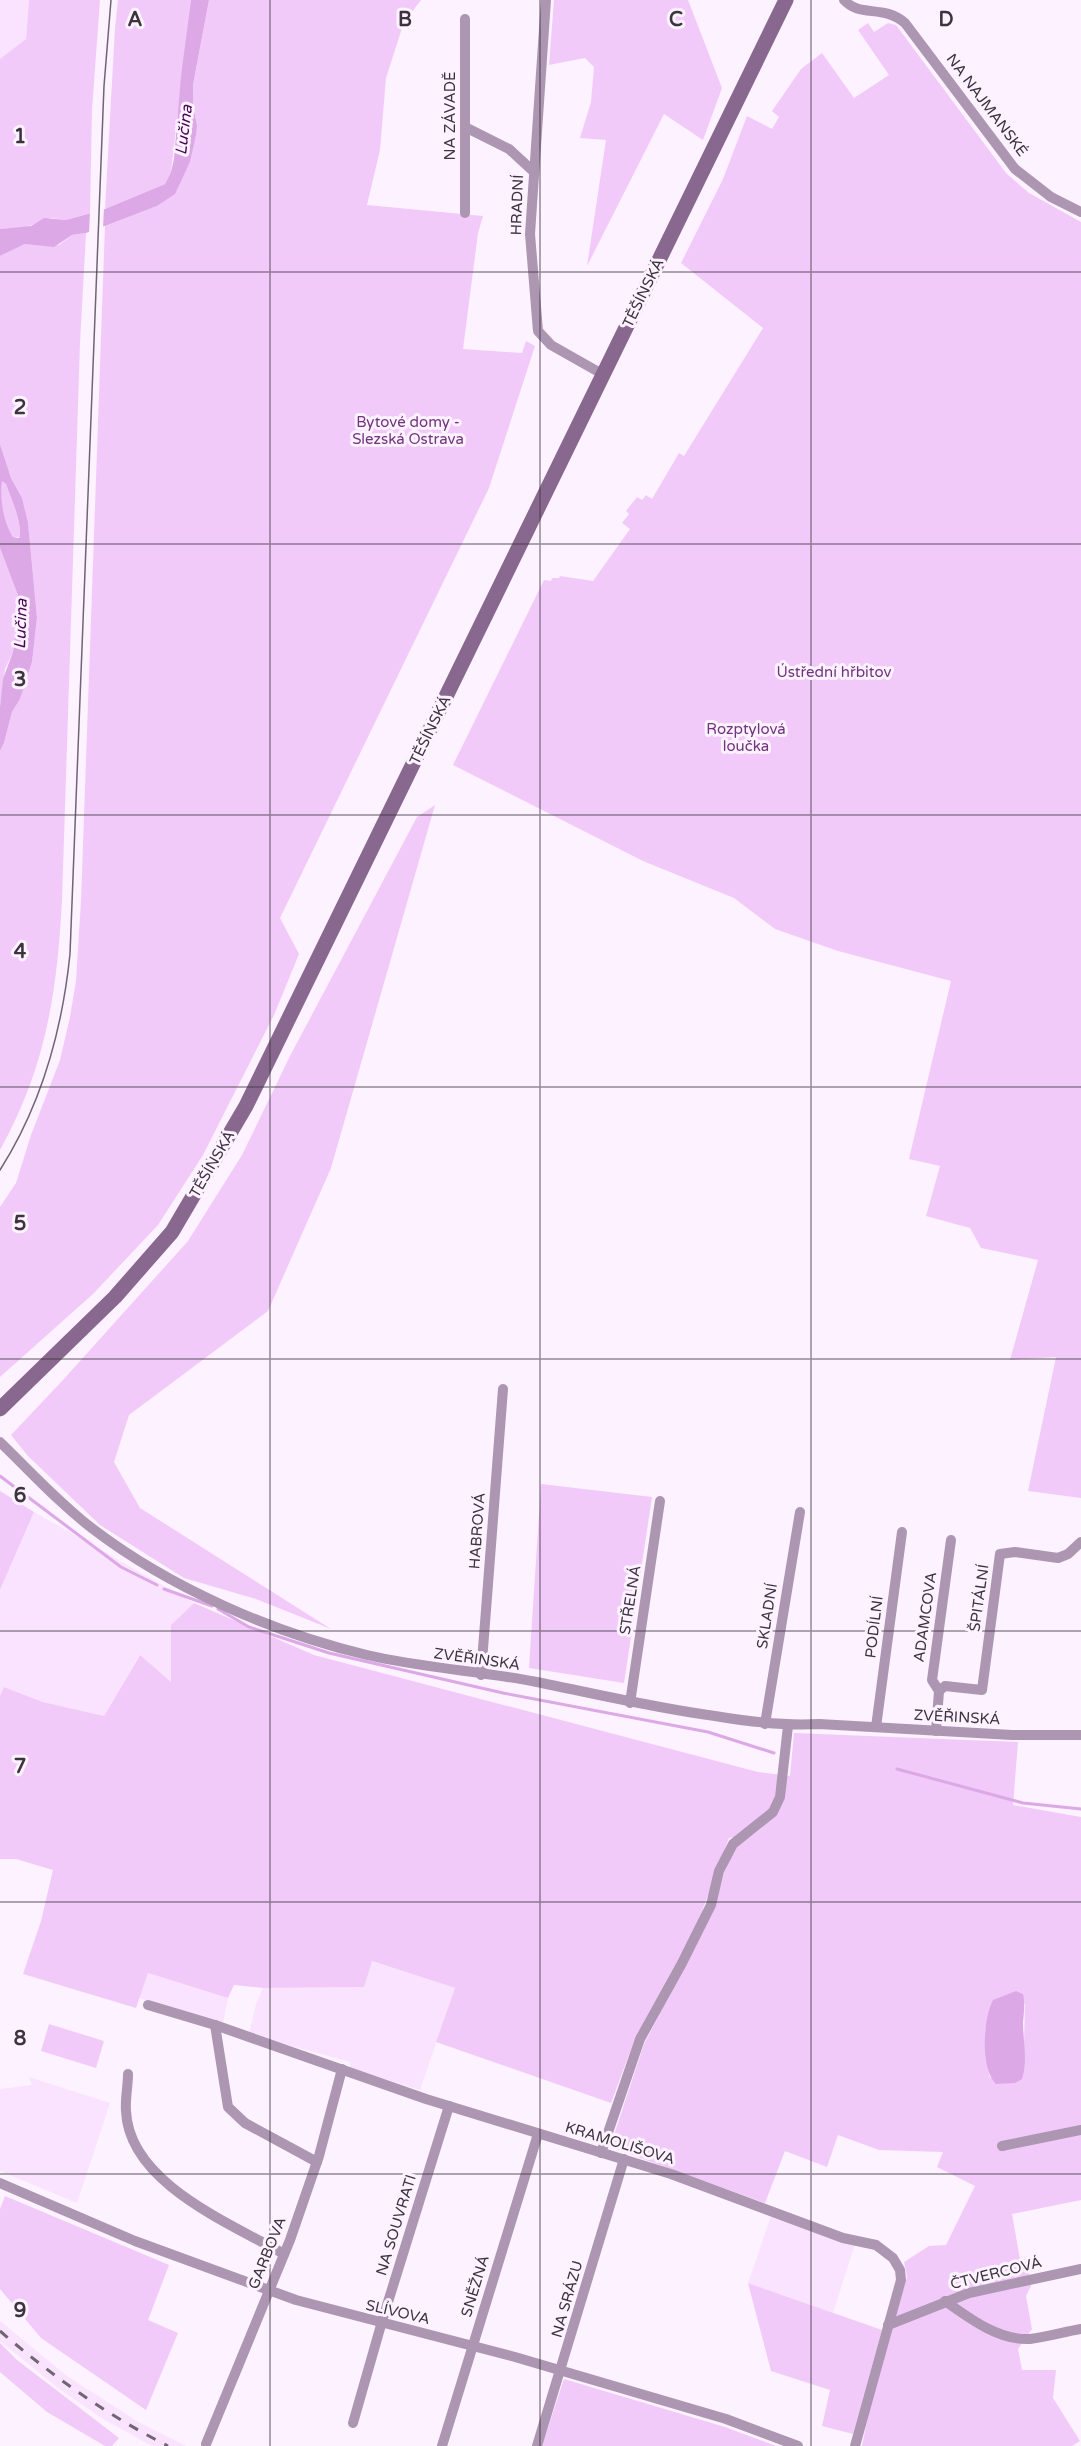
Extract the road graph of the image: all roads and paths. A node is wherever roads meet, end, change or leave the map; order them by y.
1 (546, 0) edge
2 (786, 0) edge
3 (844, 0) edge
4 (465, 19) dead end
5 (465, 127) junction
6 (533, 171) junction
7 (1081, 212) edge
8 (465, 213) dead end
9 (604, 375) junction
10 (502, 1389) dead end
11 (0, 1409) edge
12 (0, 1442) edge
13 (660, 1501) dead end
14 (800, 1512) dead end
15 (902, 1532) dead end
16 (951, 1540) dead end
17 (1081, 1542) edge
18 (481, 1675) junction
19 (939, 1691) junction
20 (630, 1702) junction
21 (765, 1724) junction
22 (788, 1726) junction
23 (876, 1727) junction
24 (936, 1731) junction
25 (1081, 1735) edge
26 (148, 2005) dead end
27 (215, 2025) junction
28 (342, 2069) junction
29 (128, 2074) dead end
30 (449, 2106) junction
31 (1081, 2130) edge
32 (538, 2134) junction
33 (1002, 2145) dead end
34 (601, 2153) junction
35 (624, 2159) junction
36 (317, 2162) junction
37 (0, 2183) edge
38 (284, 2254) junction
39 (1081, 2269) edge
40 (268, 2290) junction
41 (945, 2301) junction
42 (381, 2323) junction
43 (888, 2325) junction
44 (1081, 2329) edge
45 (472, 2346) junction
46 (561, 2371) junction
47 (353, 2423) dead end
48 (206, 2444) dead end
49 (442, 2446) edge
50 (537, 2446) edge
51 (798, 2446) edge
52 (855, 2446) edge

1 - 6 street, HRADNÍ
2 - 9 main road, TĚŠÍNSKÁ
3 - 7 street, NA NAJMANSKÉ
4 - 5 street, NA ZÁVADĚ
5 - 6 street
5 - 8 street, NA ZÁVADĚ
6 - 9 street, HRADNÍ
9 - 11 main road, TĚŠÍNSKÁ
10 - 18 street, HABROVÁ
12 - 18 street, ZVĚŘINSKÁ
13 - 20 street, STŘELNÁ
14 - 21 street, SKLADNÍ
15 - 23 street, PODÍLNÍ
16 - 19 street, ADAMCOVA
17 - 19 street, ŠPITÁLNÍ
18 - 20 street, ZVĚŘINSKÁ
19 - 24 street, ADAMCOVA
20 - 21 street, ZVĚŘINSKÁ
21 - 22 street, ZVĚŘINSKÁ
22 - 23 street, ZVĚŘINSKÁ
22 - 34 street
23 - 24 street, ZVĚŘINSKÁ
24 - 25 street, ZVĚŘINSKÁ
26 - 27 street, KRAMOLIŠOVA
27 - 28 street, KRAMOLIŠOVA
27 - 36 street
28 - 30 street, KRAMOLIŠOVA
28 - 36 street, GARBOVA
29 - 38 street
30 - 32 street, KRAMOLIŠOVA
30 - 42 street, NA SOUVRATI
31 - 33 street
32 - 34 street, KRAMOLIŠOVA
32 - 45 street, SNĚŽNÁ
34 - 35 street, KRAMOLIŠOVA
35 - 43 street, KRAMOLIŠOVA
35 - 46 street, NA SRÁZU
36 - 38 street, GARBOVA
37 - 40 street, SLÍVOVA
38 - 40 street, GARBOVA
39 - 41 street, ČTVERCOVÁ
40 - 42 street, SLÍVOVA
40 - 48 street, GARBOVA
41 - 43 street, ČTVERCOVÁ
41 - 44 street
42 - 45 street, SLÍVOVA
42 - 47 street, NA SOUVRATI
43 - 52 street, KRAMOLIŠOVA
45 - 46 street, SLÍVOVA
45 - 49 street, SNĚŽNÁ
46 - 50 street, NA SRÁZU
46 - 51 street, SLÍVOVA

